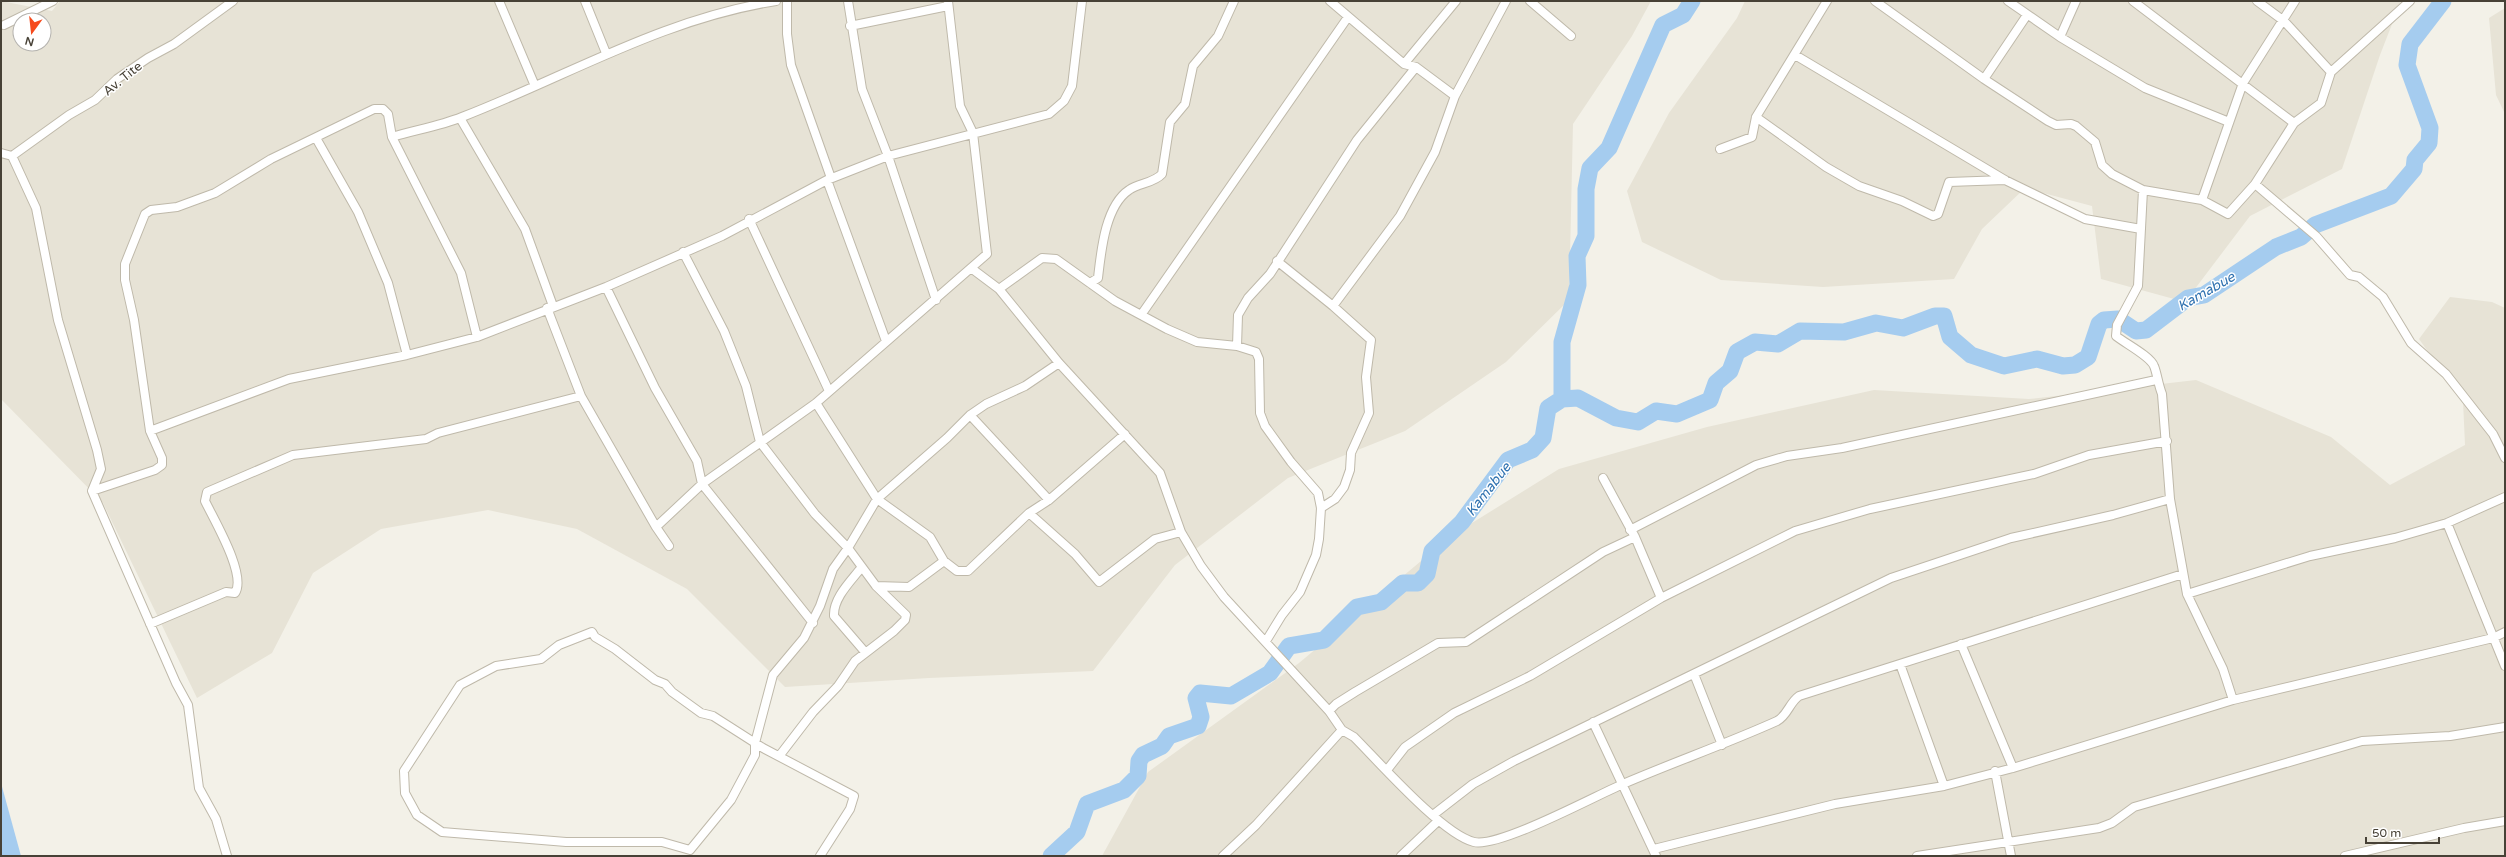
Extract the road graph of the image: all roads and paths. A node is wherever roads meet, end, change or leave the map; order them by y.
1 (53, 1) edge
2 (233, 1) edge
3 (499, 1) edge
4 (585, 1) edge
5 (776, 1) edge
6 (787, 1) edge
7 (848, 1) edge
8 (1082, 1) edge
9 (1234, 1) edge
10 (1456, 1) edge
11 (1506, 1) edge
12 (1530, 1) edge
13 (1827, 1) edge
14 (1875, 1) edge
15 (2008, 1) edge
16 (2076, 1) edge
17 (2133, 1) edge
18 (2257, 1) edge
19 (2295, 1) edge
20 (2410, 1) edge
21 (1336, 2) edge
22 (948, 4) edge
23 (2027, 15) junction
24 (1348, 17) junction
25 (2284, 21) junction
26 (4, 25) dead end
27 (850, 26) junction
28 (1571, 36) dead end
29 (2060, 37) junction
30 (606, 53) junction
31 (1795, 55) junction
32 (1404, 64) junction
33 (1416, 67) junction
34 (2330, 72) junction
35 (1984, 79) junction
36 (2243, 83) junction
37 (535, 86) junction
38 (1455, 96) junction
39 (1756, 117) junction
40 (460, 118) junction
41 (2229, 122) junction
42 (2294, 123) junction
43 (973, 133) junction
44 (392, 137) junction
45 (316, 138) junction
46 (1720, 149) dead end
47 (1, 153) edge
48 (12, 156) junction
49 (888, 156) junction
50 (829, 179) junction
51 (2005, 180) junction
52 (2255, 184) junction
53 (2143, 190) junction
54 (2202, 200) junction
55 (749, 219) junction
56 (2141, 229) junction
57 (683, 252) junction
58 (1277, 261) junction
59 (970, 268) junction
60 (1090, 283) junction
61 (606, 287) junction
62 (999, 289) junction
63 (936, 300) junction
64 (1333, 306) junction
65 (550, 307) junction
66 (1141, 316) junction
67 (477, 337) junction
68 (886, 341) junction
69 (1237, 346) junction
70 (407, 355) junction
71 (1059, 363) junction
72 (2156, 380) junction
73 (829, 391) junction
74 (581, 396) junction
75 (816, 403) junction
76 (970, 415) junction
77 (150, 431) junction
78 (1125, 434) junction
79 (2167, 441) junction
80 (760, 442) junction
81 (2505, 458) edge
82 (1603, 478) dead end
83 (702, 484) junction
84 (92, 491) junction
85 (2505, 497) edge
86 (877, 499) junction
87 (2170, 499) junction
88 (1049, 500) junction
89 (1321, 508) junction
90 (1029, 514) junction
91 (2447, 523) junction
92 (656, 527) junction
93 (1630, 530) junction
94 (1181, 532) junction
95 (1635, 537) junction
96 (669, 546) dead end
97 (848, 548) junction
98 (944, 561) junction
99 (861, 568) junction
100 (2183, 574) junction
101 (876, 586) junction
102 (2187, 594) junction
103 (1661, 598) junction
104 (813, 623) junction
105 (150, 624) junction
106 (2505, 632) edge
107 (2493, 638) junction
108 (1266, 642) junction
109 (1961, 644) junction
110 (865, 652) junction
111 (1900, 664) junction
112 (2505, 666) edge
113 (1694, 674) junction
114 (2233, 700) junction
115 (1330, 711) junction
116 (1594, 722) junction
117 (2505, 727) edge
118 (1342, 730) junction
119 (755, 743) junction
120 (1722, 745) junction
121 (780, 755) junction
122 (2013, 768) junction
123 (1387, 770) junction
124 (1995, 771) junction
125 (1623, 784) junction
126 (1944, 786) junction
127 (1436, 818) junction
128 (2505, 821) edge
129 (2008, 842) junction
130 (1655, 853) edge
131 (227, 856) edge
132 (820, 856) edge
133 (1223, 856) edge
134 (1401, 856) edge
135 (1918, 856) edge
136 (2011, 856) edge
137 (2345, 856) edge

1 - 26 street
2 - 48 street, Av. Tite
3 - 37 street
4 - 30 street
5 - 30 street
6 - 50 street
7 - 27 street
8 - 43 street
9 - 60 street
10 - 32 street
11 - 38 street
12 - 28 street
13 - 31 street
14 - 35 street
15 - 23 street
16 - 29 street
17 - 36 street
18 - 25 street
19 - 25 street
20 - 34 street
21 - 24 street
22 - 27 street
22 - 43 street
23 - 29 street
23 - 35 street
24 - 32 street
24 - 66 street
25 - 34 street
25 - 36 street
27 - 49 street
29 - 41 street
30 - 37 street
31 - 39 street
31 - 51 street
32 - 33 street
33 - 38 street
33 - 58 street
34 - 42 street
35 - 53 street
36 - 41 street
36 - 42 street
37 - 40 street
38 - 64 street
39 - 46 street
39 - 51 street
40 - 44 street
40 - 65 street
41 - 54 street
42 - 52 street
43 - 49 street
43 - 59 street
44 - 45 street
44 - 67 street
45 - 70 street
45 - 77 street
47 - 48 street
48 - 84 street
49 - 50 street
49 - 63 street
50 - 55 street
50 - 68 street
51 - 56 street
52 - 54 street
52 - 81 street
53 - 54 street
53 - 56 street
55 - 57 street
55 - 73 street
56 - 72 street
57 - 61 street
57 - 80 street
58 - 64 street
58 - 69 street
59 - 62 street
59 - 63 street
60 - 62 street
60 - 66 street
61 - 65 street
61 - 83 street
62 - 71 street
63 - 68 street
64 - 89 street
65 - 67 street
65 - 74 street
66 - 69 street
67 - 70 street
68 - 73 street
69 - 89 street
70 - 77 street
71 - 76 street
71 - 78 street
72 - 79 street
72 - 93 street
73 - 75 street
74 - 92 street
74 - 105 street
75 - 80 street
75 - 86 street
76 - 86 street
76 - 88 street
77 - 84 street
78 - 88 street
78 - 94 street
79 - 87 street
79 - 103 street
80 - 83 street
80 - 97 street
82 - 93 street
83 - 92 street
83 - 104 street
84 - 105 street
85 - 91 street
86 - 97 street
86 - 98 street
87 - 100 street
87 - 113 street
88 - 90 street
89 - 108 street
90 - 94 street
90 - 98 street
91 - 102 street
91 - 107 street
92 - 96 street
93 - 95 street
94 - 108 street
95 - 103 street
95 - 115 street
97 - 99 street
97 - 104 street
98 - 101 street
99 - 101 street
99 - 110 street
100 - 102 street
100 - 109 street
101 - 110 street
102 - 114 street
103 - 123 street
104 - 119 street
105 - 131 street
106 - 107 street
107 - 112 street
107 - 114 street
108 - 115 street
109 - 111 street
109 - 122 street
110 - 121 street
111 - 120 street
111 - 126 street
113 - 116 street
113 - 120 street
114 - 122 street
115 - 118 street
116 - 125 street
116 - 127 street
117 - 129 street
118 - 123 street
118 - 133 street
119 - 119 street
119 - 121 street
120 - 125 street
121 - 132 street
122 - 124 street
123 - 127 street
124 - 126 street
124 - 129 street
125 - 127 street
125 - 130 street
126 - 130 street
127 - 134 street
128 - 137 street
129 - 135 street
129 - 136 street

